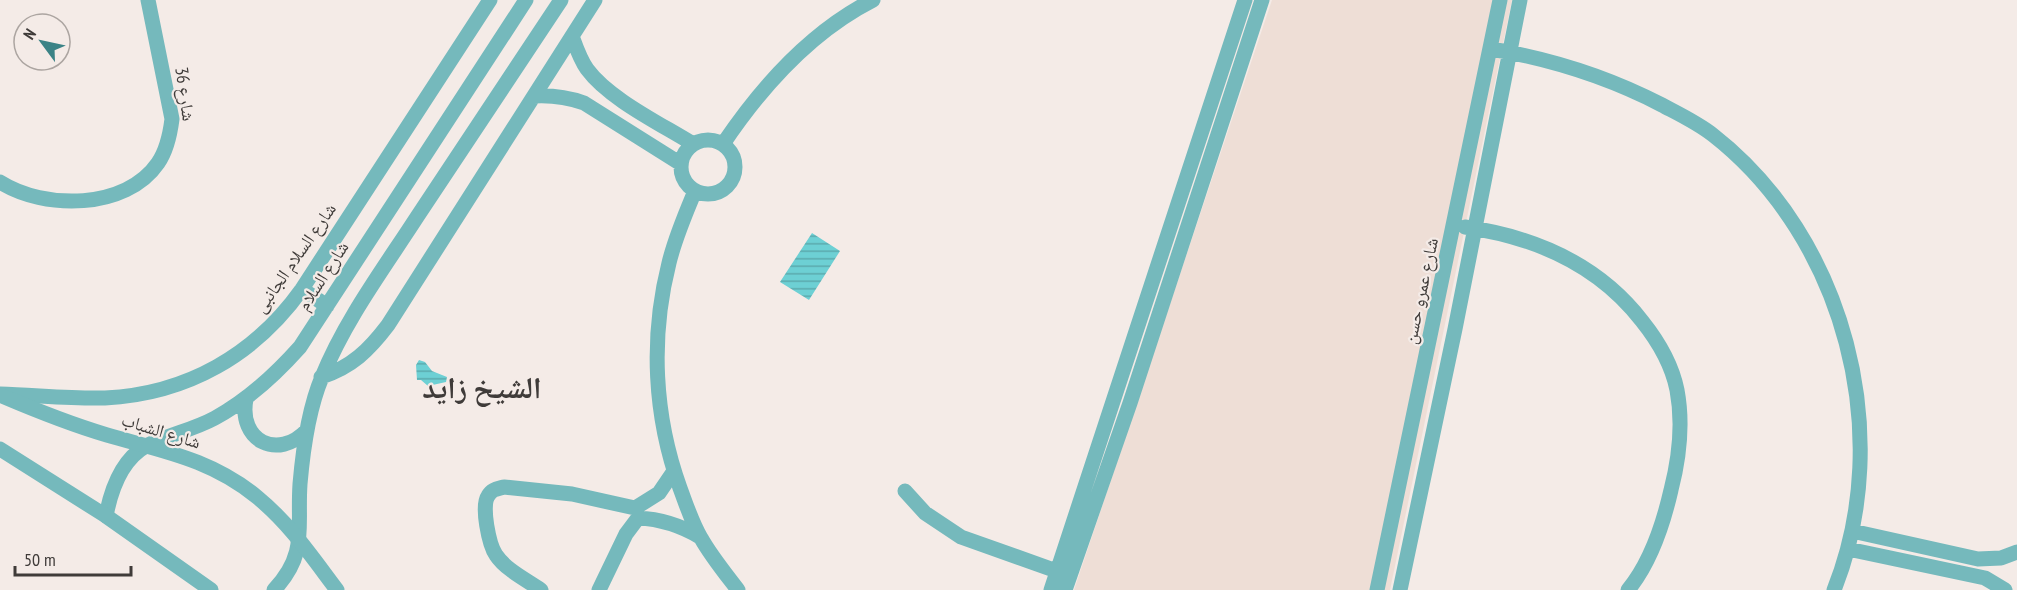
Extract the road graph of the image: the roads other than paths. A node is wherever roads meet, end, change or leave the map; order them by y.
1 (148, 0) edge
2 (490, 0) edge
3 (526, 0) edge
4 (561, 0) edge
5 (595, 0) edge
6 (873, 0) edge
7 (1245, 0) edge
8 (1262, 0) edge
9 (1500, 0) edge
10 (1520, 0) edge
11 (572, 36) junction
12 (1491, 49) junction
13 (1510, 52) junction
14 (611, 93) junction
15 (534, 96) junction
16 (599, 111) junction
17 (693, 144) junction
18 (723, 144) junction
19 (1193, 159) junction
20 (1209, 163) junction
21 (681, 164) junction
22 (0, 182) edge
23 (695, 191) junction
24 (1455, 225) junction
25 (1475, 228) junction
26 (302, 289) junction
27 (327, 306) junction
28 (1136, 334) junction
29 (1151, 339) junction
30 (321, 377) junction
31 (0, 395) edge
32 (1114, 398) junction
33 (246, 399) junction
34 (1130, 403) junction
35 (307, 430) junction
36 (1408, 444) junction
37 (146, 446) junction
38 (1430, 447) junction
39 (0, 449) edge
40 (674, 471) junction
41 (905, 491) dead end
42 (636, 513) junction
43 (106, 516) junction
44 (1852, 531) junction
45 (1876, 536) junction
46 (700, 537) junction
47 (300, 539) junction
48 (1848, 549) junction
49 (2017, 552) edge
50 (1872, 554) junction
51 (1978, 559) junction
52 (1974, 575) junction
53 (1064, 579) edge
54 (211, 590) edge
55 (274, 590) edge
56 (337, 590) edge
57 (541, 590) edge
58 (599, 590) edge
59 (738, 590) edge
60 (1051, 590) edge
61 (1377, 590) edge
62 (1400, 590) edge
63 (1628, 590) edge
64 (1834, 590) edge
65 (2005, 590) edge

1 - 22 street, شارع 36
2 - 26 street, شارع السلام الجانبى
3 - 27 street, شارع السلام
4 - 30 street
5 - 11 street
6 - 18 street
7 - 19 street
8 - 20 street
9 - 12 street, شارع عمرو حسن
10 - 13 street
11 - 14 street
11 - 15 street
12 - 13 street
12 - 24 street, شارع عمرو حسن
13 - 25 street
13 - 44 street
14 - 16 street
14 - 17 street
15 - 16 street
15 - 30 street
16 - 21 street
17 - 18 street
17 - 21 street
18 - 23 street
19 - 20 street
19 - 28 street
20 - 29 street
21 - 23 street
23 - 40 street
24 - 25 street
24 - 36 street, شارع عمرو حسن
25 - 38 street
25 - 63 street
26 - 27 street
26 - 31 street, شارع السلام الجانبى
27 - 33 street, شارع السلام
28 - 29 street
28 - 32 street
29 - 34 street
30 - 35 street
31 - 37 street, شارع الشباب
32 - 34 street
32 - 53 street
33 - 35 street
33 - 37 street, شارع السلام
34 - 53 street
35 - 47 street
36 - 38 street
36 - 61 street, شارع عمرو حسن
37 - 43 street, شارع السلام
37 - 47 street, شارع الشباب
38 - 62 street
39 - 43 street
40 - 42 street
40 - 46 street
41 - 53 street
42 - 46 street
42 - 57 street
42 - 58 street
43 - 54 street
44 - 45 street
44 - 48 street
45 - 50 street
45 - 51 street
46 - 59 street
47 - 55 street
47 - 56 street, شارع الشباب
48 - 50 street
48 - 64 street
49 - 51 street
50 - 52 street
51 - 52 street
52 - 65 street
53 - 60 street

